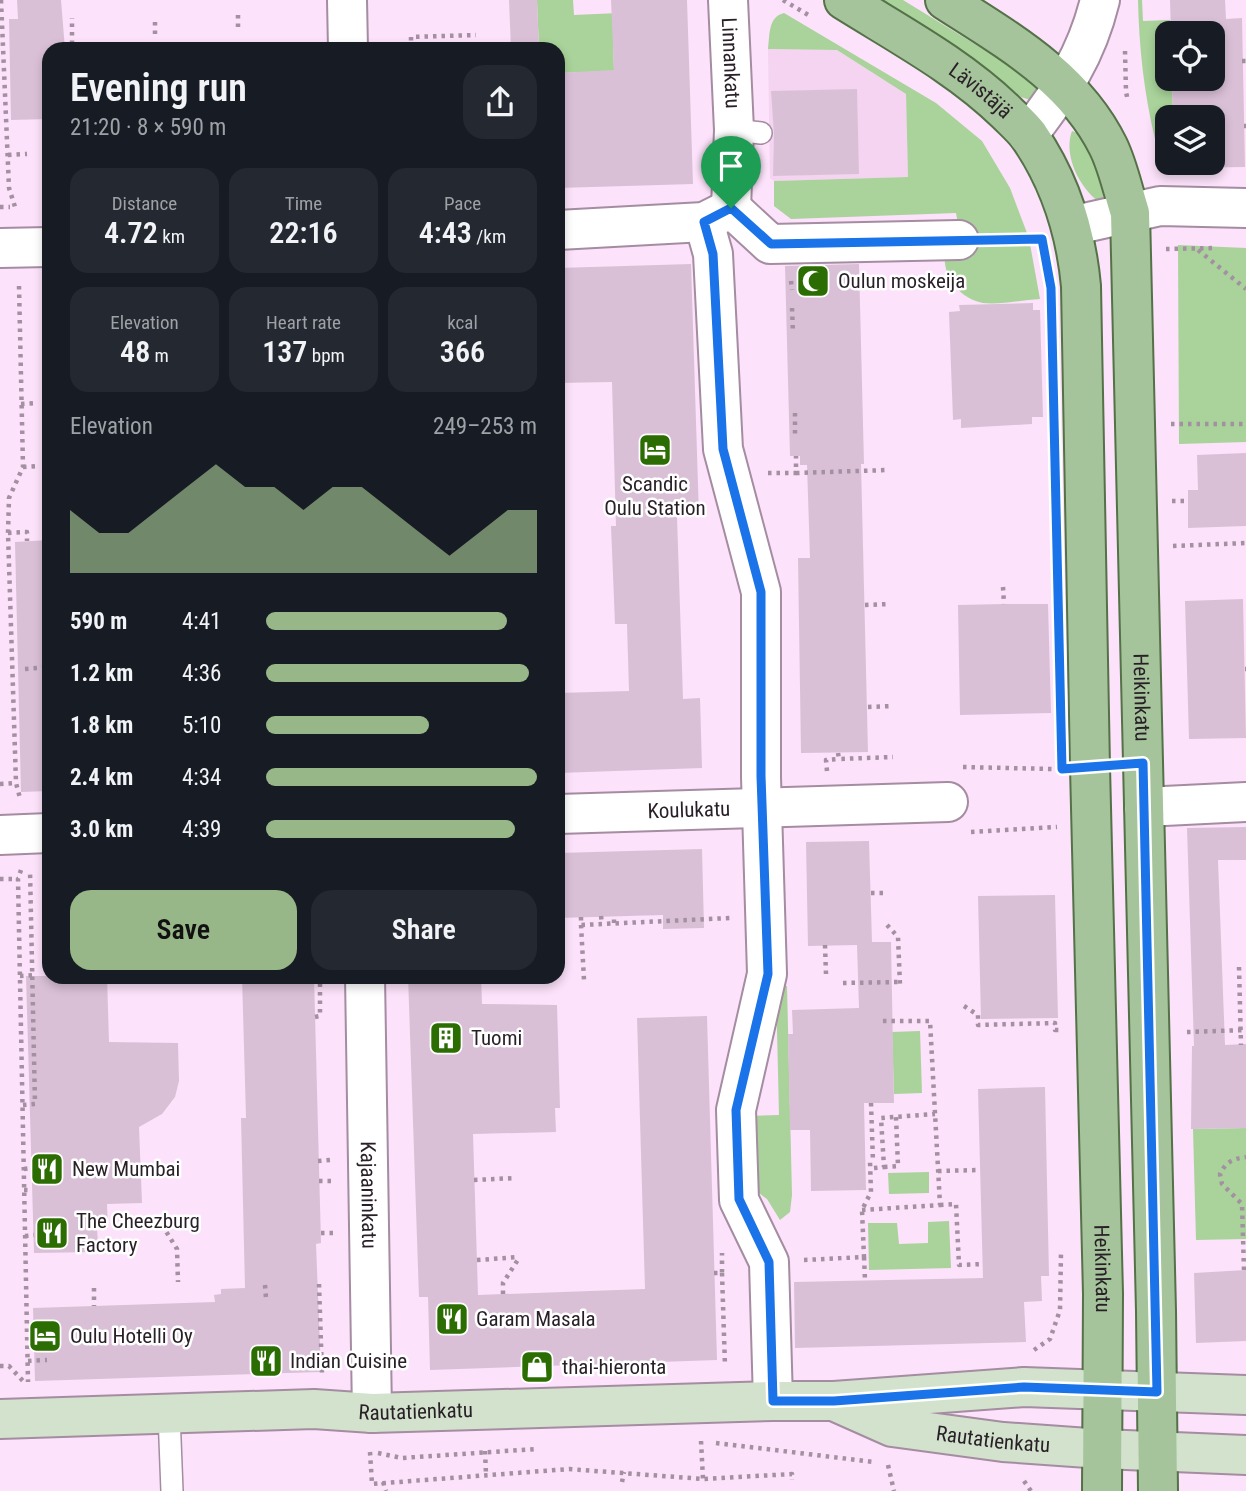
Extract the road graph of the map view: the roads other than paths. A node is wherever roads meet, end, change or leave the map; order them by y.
1 (347, 0) edge
2 (727, 0) edge
3 (945, 0) edge
4 (1100, 0) edge
5 (831, 10) edge
6 (348, 42) edge
7 (1066, 85) junction
8 (1028, 135) junction
9 (1246, 208) edge
10 (1130, 213) junction
11 (717, 215) junction
12 (565, 229) edge
13 (1056, 232) junction
14 (959, 240) road end
15 (1246, 802) edge
16 (938, 803) road end
17 (1144, 807) junction
18 (762, 808) junction
19 (565, 814) edge
20 (347, 984) edge
21 (1102, 1390) junction
22 (1157, 1392) junction
23 (1246, 1395) edge
24 (773, 1401) junction
25 (834, 1401) junction
26 (372, 1413) junction
27 (169, 1414) junction
28 (0, 1419) edge
29 (1102, 1449) junction
30 (1158, 1452) junction
31 (1246, 1455) edge
32 (172, 1491) edge
33 (1102, 1491) edge
34 (1158, 1491) edge

1 - 6 street
2 - 11 street, Linnankatu
3 - 7 main road
4 - 7 street
5 - 8 main road, Lävistäjä
7 - 8 street
7 - 10 main road
8 - 13 main road, Lävistäjä
9 - 10 street
10 - 13 street
10 - 17 main road, Heikinkatu
11 - 12 street
11 - 14 street
11 - 18 street, Linnankatu
13 - 21 main road, Heikinkatu
15 - 17 street
16 - 18 street, Koulukatu
17 - 22 main road, Heikinkatu
18 - 19 street, Koulukatu
18 - 24 street, Linnankatu
20 - 26 street, Kajaaninkatu
21 - 22 street, Rautatienkatu
21 - 25 street, Rautatienkatu
21 - 29 main road, Heikinkatu
22 - 23 street, Rautatienkatu
22 - 30 main road, Heikinkatu
24 - 25 street, Rautatienkatu
24 - 26 street, Rautatienkatu
25 - 29 street, Rautatienkatu
26 - 27 street, Rautatienkatu
27 - 28 street, Rautatienkatu
27 - 32 lane
29 - 30 street, Rautatienkatu
29 - 33 main road, Heikinkatu
30 - 31 street, Rautatienkatu
30 - 34 main road, Heikinkatu

